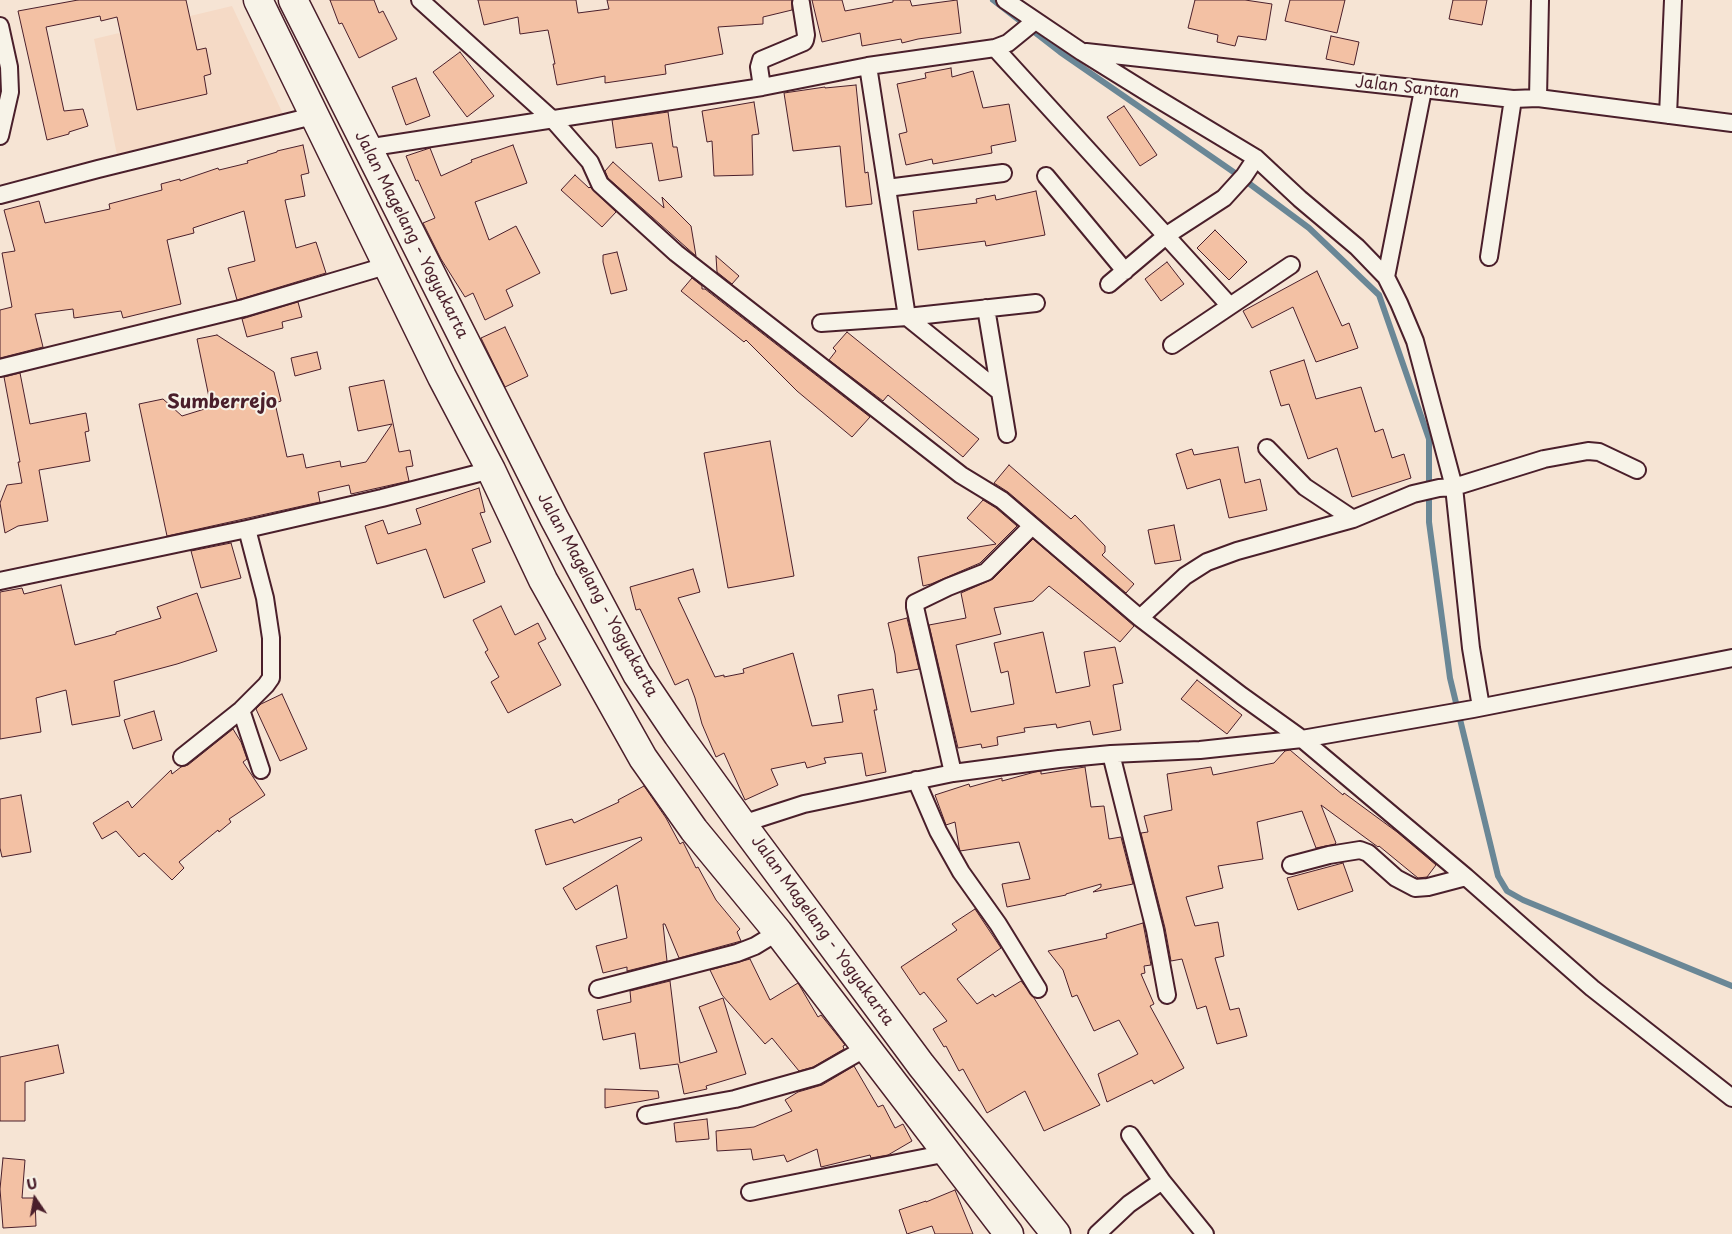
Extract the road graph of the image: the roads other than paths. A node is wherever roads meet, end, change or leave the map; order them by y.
1 (258, 0) edge
2 (293, 0) edge
3 (420, 0) edge
4 (1005, 0) edge
5 (1540, 0) edge
6 (1673, 0) edge
7 (800, 3) dead end
8 (1032, 24) junction
9 (0, 26) edge
10 (1001, 45) junction
11 (1082, 52) junction
12 (868, 66) junction
13 (762, 87) junction
14 (1423, 90) junction
15 (5, 93) edge
16 (1538, 98) junction
17 (1513, 99) junction
18 (1668, 115) junction
19 (314, 116) junction
20 (554, 120) junction
21 (1732, 123) edge
22 (0, 136) edge
23 (366, 148) junction
24 (1256, 158) junction
25 (1003, 173) dead end
26 (1046, 176) dead end
27 (887, 188) junction
28 (0, 195) edge
29 (1167, 236) junction
30 (1489, 257) dead end
31 (1290, 265) dead end
32 (389, 266) junction
33 (1124, 271) junction
34 (1386, 277) junction
35 (1109, 284) dead end
36 (1036, 302) dead end
37 (1230, 306) junction
38 (986, 308) junction
39 (907, 317) junction
40 (822, 323) dead end
41 (1172, 344) dead end
42 (478, 367) junction
43 (0, 368) edge
44 (442, 377) junction
45 (1000, 392) junction
46 (1007, 434) dead end
47 (1267, 448) dead end
48 (491, 470) junction
49 (1637, 470) dead end
50 (1447, 488) junction
51 (1353, 519) junction
52 (1032, 526) junction
53 (247, 529) junction
54 (0, 581) edge
55 (1140, 618) junction
56 (1732, 658) edge
57 (1477, 708) junction
58 (241, 710) junction
59 (1302, 739) junction
60 (1111, 754) junction
61 (182, 757) dead end
62 (261, 770) dead end
63 (953, 773) junction
64 (916, 780) junction
65 (742, 824) junction
66 (1291, 866) dead end
67 (1466, 877) junction
68 (778, 932) junction
69 (598, 989) dead end
70 (1038, 989) dead end
71 (1167, 995) dead end
72 (866, 1048) junction
73 (1732, 1098) edge
74 (646, 1115) dead end
75 (1130, 1135) dead end
76 (948, 1153) junction
77 (1162, 1181) junction
78 (750, 1192) dead end
79 (1009, 1234) edge
80 (1056, 1234) edge
81 (1097, 1234) edge
82 (1205, 1234) edge

1 - 19 highway, Jalan Magelang - Yogyakarta
2 - 23 highway, Jalan Magelang - Yogyakarta
3 - 20 street
4 - 8 street
5 - 16 street
6 - 18 street
7 - 13 street
8 - 10 street
8 - 11 street
9 - 15 street
10 - 12 street
10 - 29 street
11 - 14 street, Jalan Santan
11 - 24 street
12 - 13 street
12 - 27 street
13 - 20 street
14 - 17 street, Jalan Santan
14 - 34 street
15 - 22 street
16 - 17 street, Jalan Santan
16 - 18 street, Jalan Santan
17 - 30 street
18 - 21 street, Jalan Santan
19 - 28 street
19 - 32 highway, Jalan Magelang - Yogyakarta
20 - 23 street
20 - 52 street
23 - 42 highway, Jalan Magelang - Yogyakarta
24 - 29 street
24 - 34 street
25 - 27 street
26 - 33 street
27 - 39 street
29 - 33 street
29 - 37 street
31 - 37 street
32 - 43 street
32 - 44 highway, Jalan Magelang - Yogyakarta
33 - 35 street
34 - 50 street
36 - 38 street
37 - 41 street
38 - 39 street
38 - 45 street
39 - 40 street
39 - 45 street
42 - 44 highway
42 - 65 highway, Jalan Magelang - Yogyakarta
44 - 48 highway, Jalan Magelang - Yogyakarta
45 - 46 street
47 - 51 street
48 - 53 street
48 - 68 highway, Jalan Magelang - Yogyakarta
49 - 50 street
50 - 51 street
50 - 57 street
51 - 55 street
52 - 55 street
52 - 63 street
53 - 54 street
53 - 58 street
55 - 59 street
56 - 57 street
57 - 59 street
58 - 61 street
58 - 62 street
59 - 60 street
59 - 67 street
60 - 63 street
60 - 71 street
63 - 64 street
64 - 65 street
64 - 70 street
65 - 80 highway, Jalan Magelang - Yogyakarta
66 - 67 street
67 - 73 street
68 - 69 street
68 - 72 highway, Jalan Magelang - Yogyakarta
72 - 74 street
72 - 76 highway, Jalan Magelang - Yogyakarta
75 - 77 street
76 - 78 street
76 - 79 highway, Jalan Magelang - Yogyakarta
77 - 81 street
77 - 82 street

